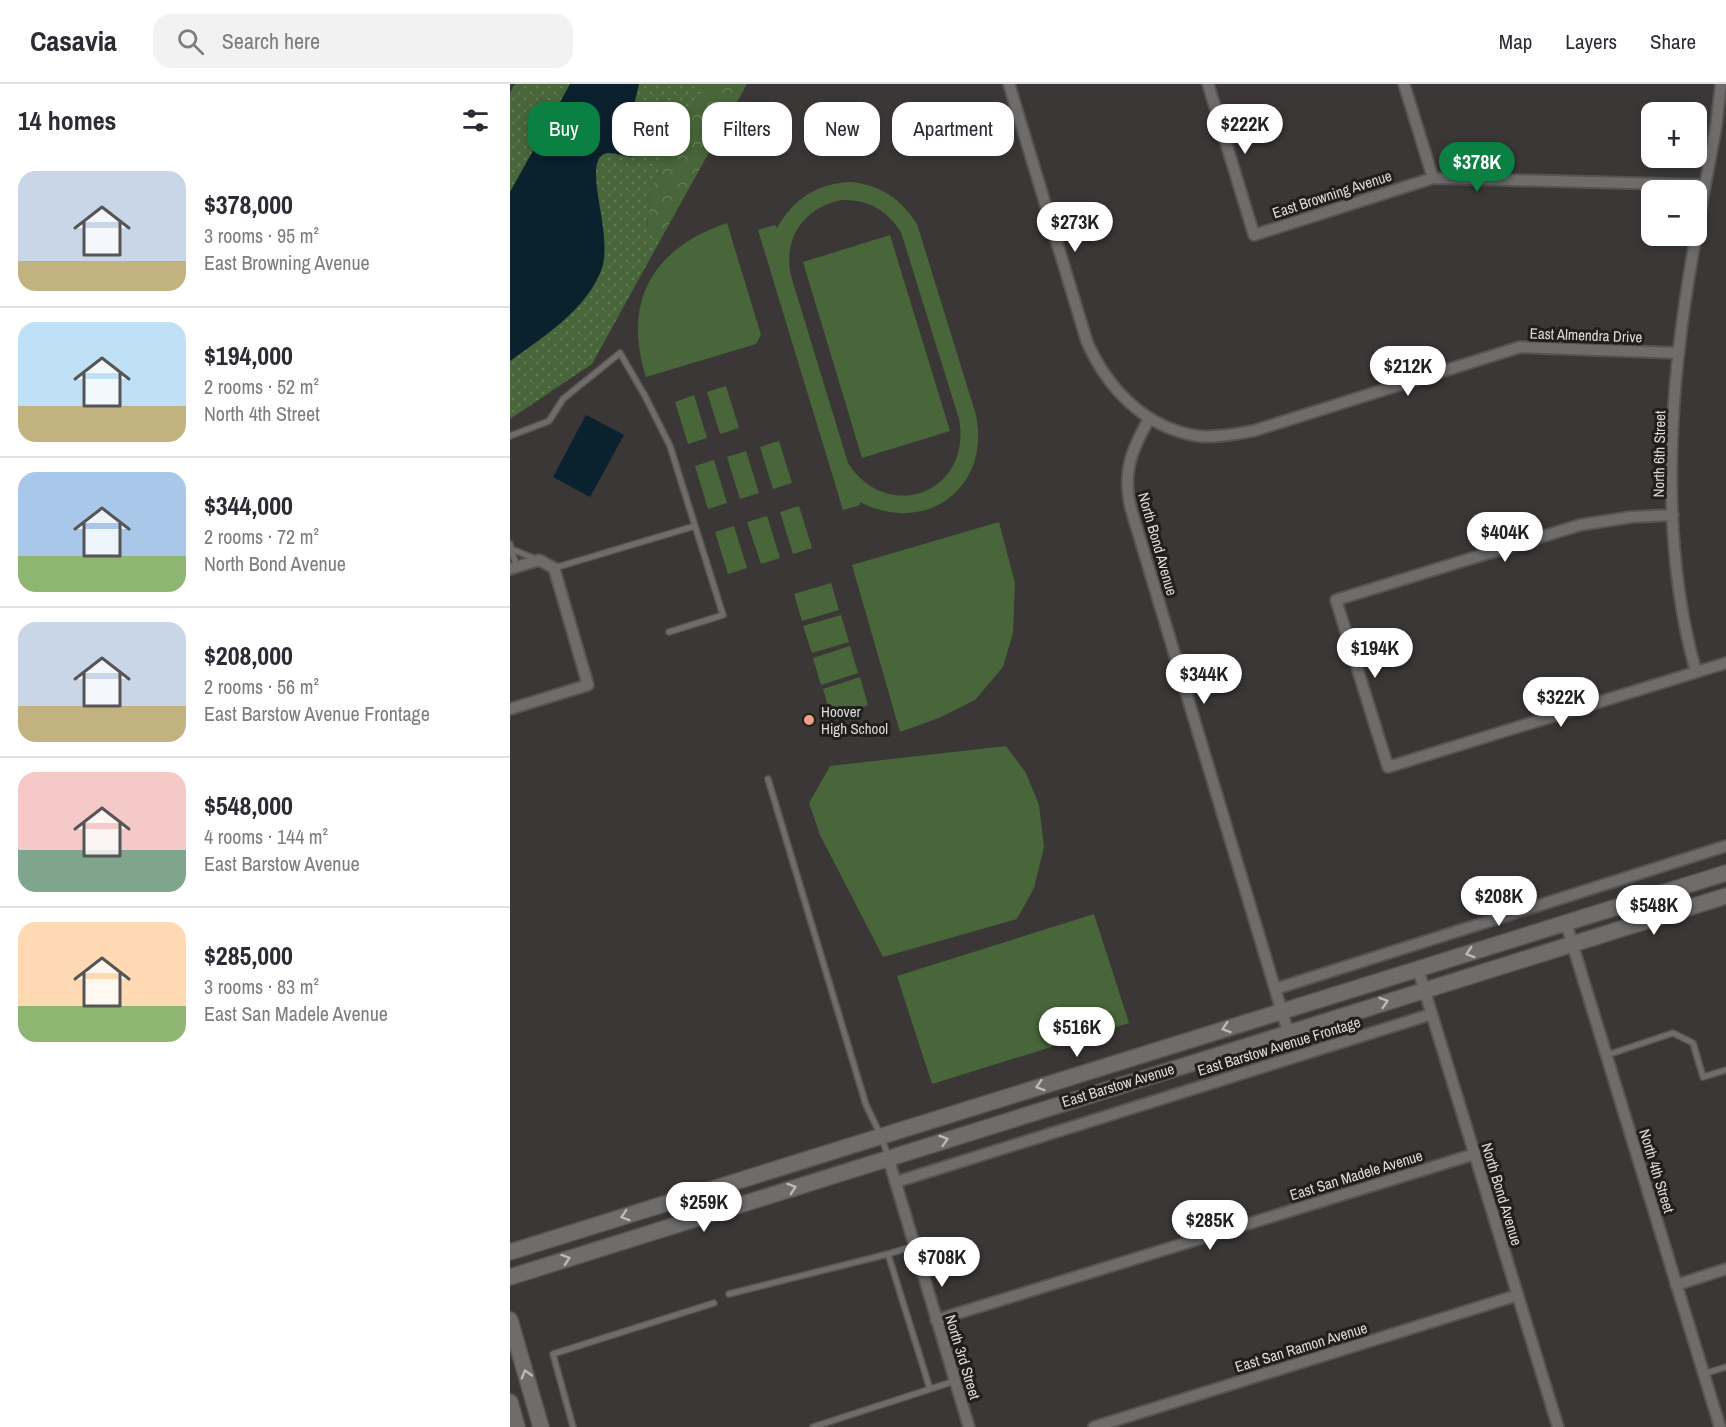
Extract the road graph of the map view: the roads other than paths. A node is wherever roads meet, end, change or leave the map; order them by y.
1 (1009, 84) edge
2 (1208, 84) edge
3 (1404, 84) edge
4 (1721, 84) edge
5 (1433, 178) junction
6 (1707, 180) edge
7 (1641, 183) edge
8 (1694, 246) edge
9 (1679, 353) junction
10 (1149, 419) junction
11 (510, 436) edge
12 (1673, 515) junction
13 (695, 526) junction
14 (511, 546) edge
15 (540, 560) junction
16 (513, 568) edge
17 (554, 568) junction
18 (669, 632) dead end
19 (1726, 663) edge
20 (1696, 672) junction
21 (510, 709) edge
22 (768, 778) dead end
23 (1726, 846) edge
24 (1726, 873) edge
25 (1726, 896) edge
26 (1566, 923) junction
27 (1573, 944) junction
28 (1418, 969) junction
29 (1275, 989) junction
30 (1424, 990) junction
31 (1282, 1011) junction
32 (1432, 1014) junction
33 (1288, 1032) junction
34 (1607, 1055) junction
35 (1726, 1070) edge
36 (881, 1136) junction
37 (1474, 1154) junction
38 (888, 1157) junction
39 (896, 1182) junction
40 (914, 1246) junction
41 (510, 1252) edge
42 (888, 1254) junction
43 (1726, 1269) edge
44 (510, 1277) edge
45 (1676, 1285) junction
46 (729, 1294) dead end
47 (1518, 1295) junction
48 (714, 1303) dead end
49 (510, 1320) edge
50 (936, 1320) junction
51 (1726, 1367) edge
52 (1703, 1374) junction
53 (955, 1382) junction
54 (930, 1389) junction
55 (510, 1402) edge
56 (518, 1427) edge
57 (542, 1427) edge
58 (573, 1427) edge
59 (813, 1427) edge
60 (969, 1427) edge
61 (1094, 1427) edge
62 (1558, 1427) edge
63 (1720, 1427) edge

1 - 10 street
2 - 5 street, East Browning Avenue
3 - 5 street
4 - 6 street, North 6th Street
5 - 7 street, East Browning Avenue
8 - 9 street, North 6th Street
9 - 10 street, East Almendra Drive
9 - 12 street, North 6th Street
10 - 29 street, North Bond Avenue
11 - 13 lane
12 - 20 street, North 6th Street
12 - 20 street
13 - 17 lane
13 - 18 lane
14 - 15 lane
14 - 16 lane
15 - 16 street
15 - 17 street
17 - 21 street
19 - 20 street
22 - 36 lane
23 - 29 street
24 - 26 main road, East Barstow Avenue
25 - 27 main road, East Barstow Avenue
26 - 27 street, North 4th Street
26 -> 28 main road, East Barstow Avenue
27 - 30 main road, East Barstow Avenue
27 - 34 street, North 4th Street
28 - 30 street, North Bond Avenue
28 - 31 main road, East Barstow Avenue
29 - 31 street, North Bond Avenue
30 - 32 street, North Bond Avenue
33 -> 30 main road, East Barstow Avenue
31 - 33 street, North Bond Avenue
31 -> 36 main road, East Barstow Avenue
32 - 37 street, North Bond Avenue
32 - 39 street, East Barstow Avenue Frontage
38 -> 33 main road, East Barstow Avenue
34 - 35 lane
34 - 45 street, North 4th Street
36 - 38 lane
36 -> 41 main road, East Barstow Avenue
37 - 47 street, North Bond Avenue
37 - 50 street, East San Madele Avenue
38 - 39 street, North 3rd Street
44 -> 38 main road, East Barstow Avenue
39 - 40 street, North 3rd Street
40 - 42 lane
40 - 50 street, North 3rd Street
42 - 46 lane
42 - 54 lane
43 - 45 street
45 - 52 street, North 4th Street
47 - 61 street, East San Ramon Avenue
47 - 62 street, North Bond Avenue
48 - 58 lane
57 -> 49 main road
50 - 53 street, North 3rd Street
51 - 52 lane
52 - 63 street, North 4th Street
53 - 54 lane
53 - 60 street, North 3rd Street
54 - 59 lane
55 - 56 main road

